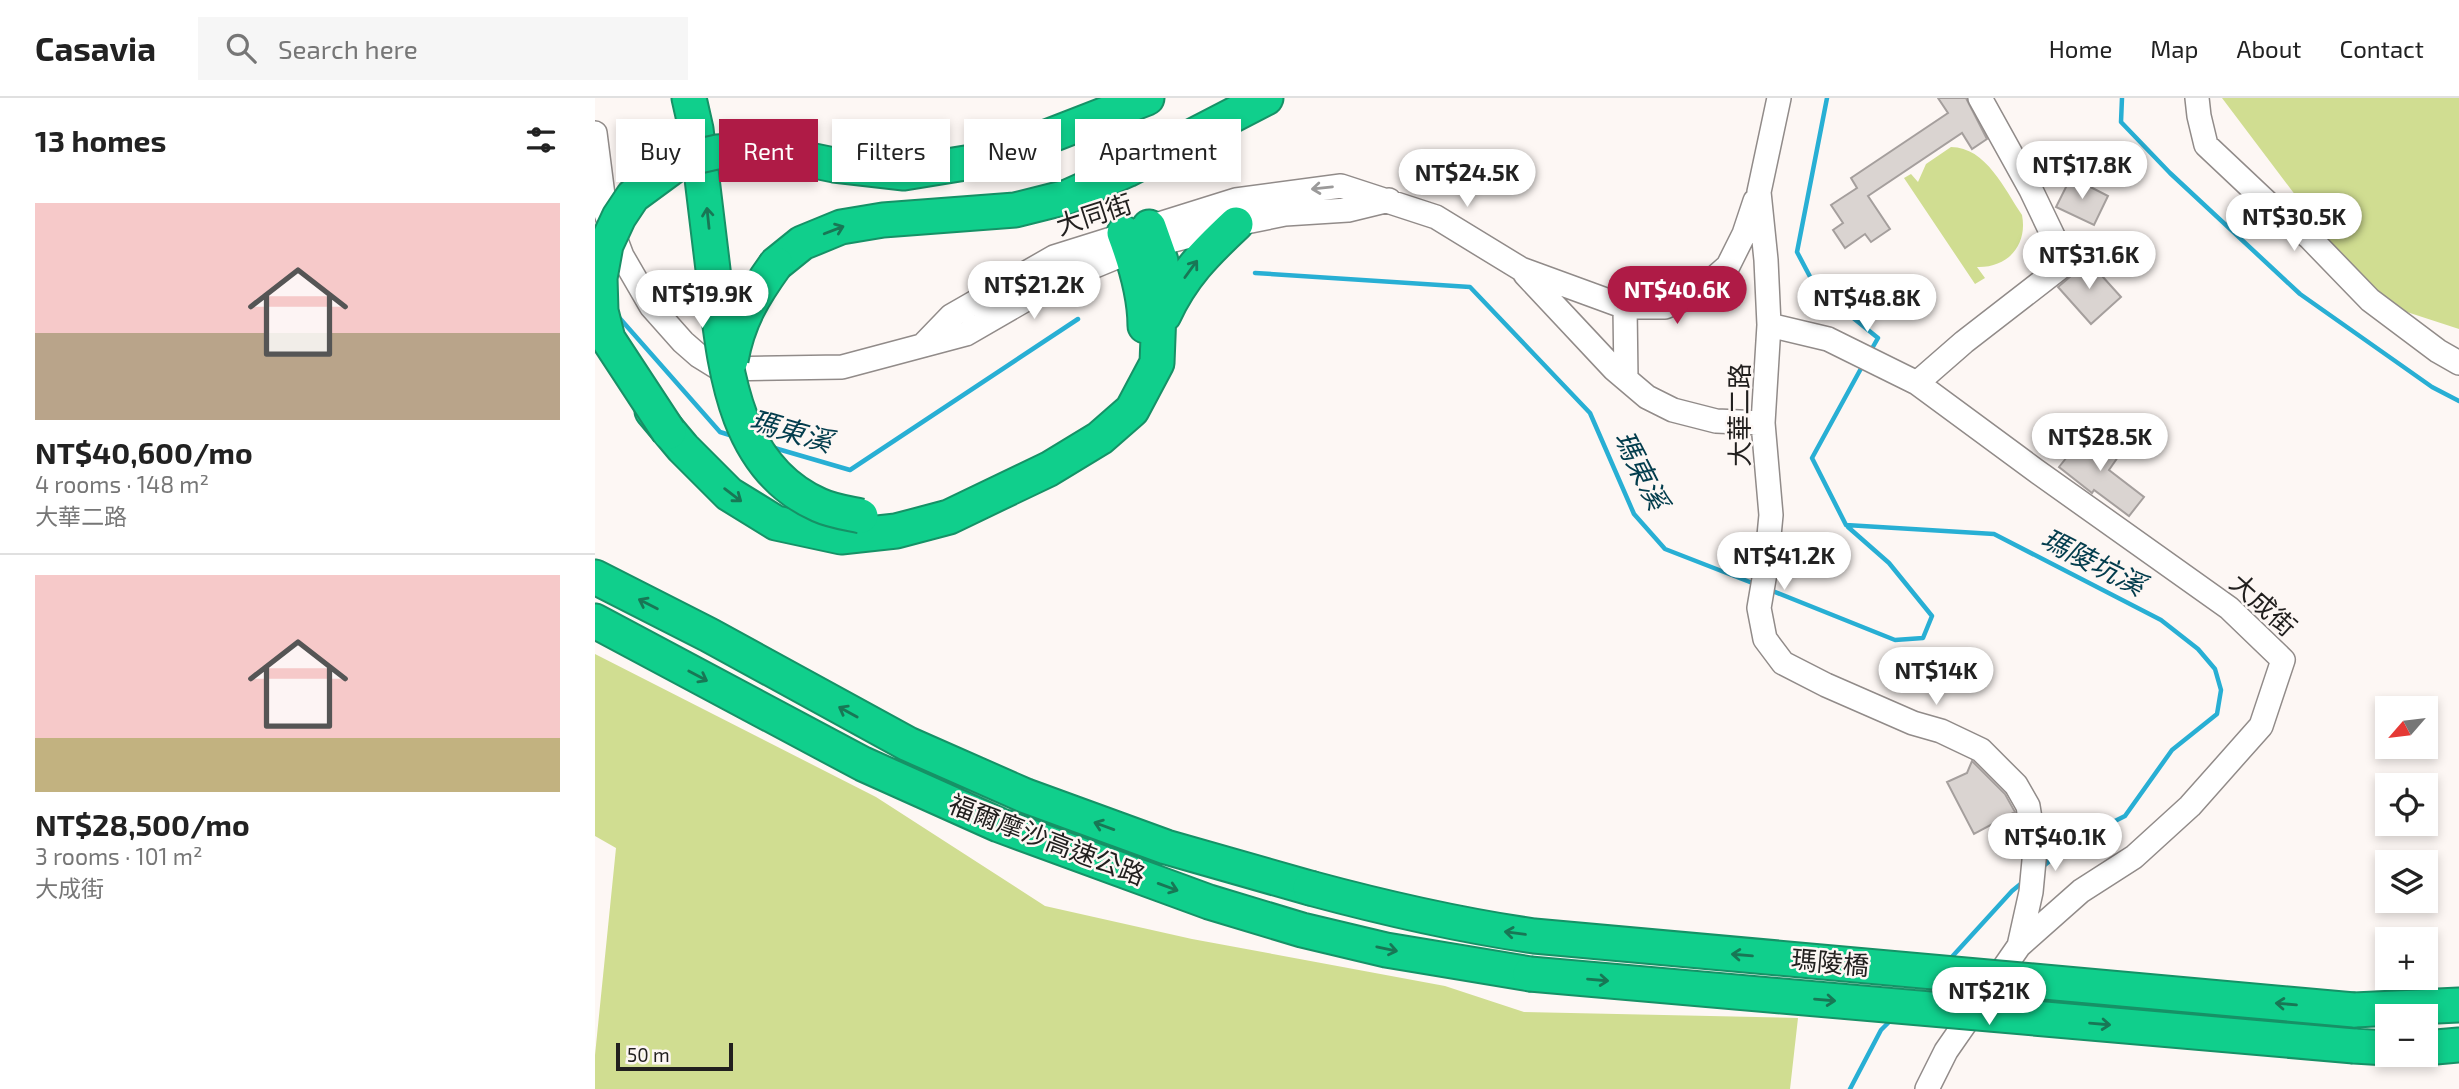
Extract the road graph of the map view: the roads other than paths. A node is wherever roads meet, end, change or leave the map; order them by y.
1 (689, 98) edge
2 (1147, 98) edge
3 (1266, 98) edge
4 (1779, 98) edge
5 (1980, 98) edge
6 (2197, 98) edge
7 (595, 133) edge
8 (1759, 192) junction
9 (1388, 200) junction
10 (1236, 224) junction
11 (1140, 239) junction
12 (1521, 269) junction
13 (1625, 307) junction
14 (1160, 323) junction
15 (1769, 325) junction
16 (595, 343) edge
17 (2459, 363) edge
18 (1626, 379) junction
19 (728, 380) junction
20 (1917, 383) junction
21 (1763, 423) junction
22 (676, 440) junction
23 (595, 577) edge
24 (595, 621) edge
25 (1310, 888) joint
26 (2019, 946) junction
27 (1530, 974) joint
28 (2459, 996) edge
29 (2459, 1004) edge
30 (2363, 1010) junction
31 (2459, 1045) edge
32 (2375, 1047) edge
33 (2438, 1047) edge
34 (1927, 1089) edge

19 -> 1 highway, bridge
2 - 22 highway, bridge
19 -> 3 highway, bridge
4 - 8 street, 大華二路
5 - 20 street
6 - 17 street
7 - 11 street, 大同街
8 - 13 street
8 - 15 street, 大華二路
9 - 10 street, 大同街
9 -> 11 street, 大同街
9 - 12 street, 大同街
10 - 11 street, 大同街
14 -> 10 highway
11 - 14 highway
11 - 19 highway, bridge
12 - 13 street
12 - 18 street
13 - 18 street
22 -> 14 highway
15 - 20 street, 大成街
15 - 21 street, 大華二路
16 - 22 highway, bridge
18 - 21 street
20 - 26 street, 大成街
21 - 26 street, 大華二路
25 -> 23 highway, 福爾摩沙高速公路
24 -> 27 highway, 福爾摩沙高速公路
30 -> 25 highway, 瑪陵橋, bridge
26 - 34 street
27 -> 32 highway, 瑪陵橋, bridge
28 - 30 highway
29 - 30 highway
31 - 33 highway

